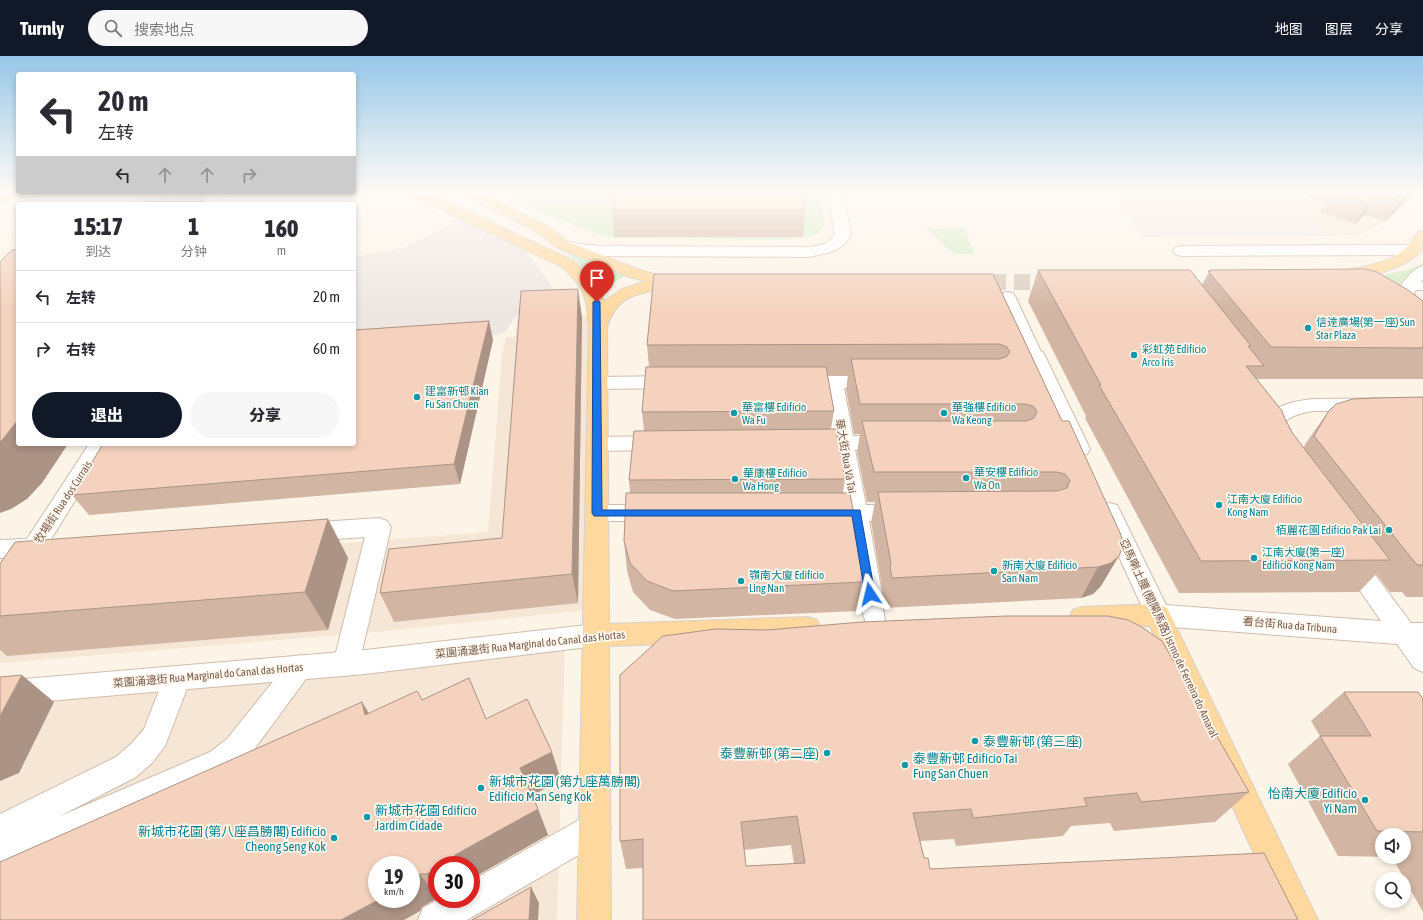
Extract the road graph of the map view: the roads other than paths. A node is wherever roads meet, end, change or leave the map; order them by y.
1 (499, 230) edge
2 (515, 230) edge
3 (544, 230) edge
4 (842, 230) edge
5 (1423, 235) edge
6 (563, 244) junction
7 (1418, 249) edge
8 (1181, 251) dead end
9 (1303, 251) junction
10 (1423, 271) edge
11 (1358, 280) junction
12 (1332, 286) edge
13 (1416, 286) edge
14 (1008, 296) dead end
15 (1387, 308) edge
16 (598, 327) junction
17 (1036, 356) joint
18 (598, 382) junction
19 (692, 382) edge
20 (778, 382) edge
21 (834, 382) junction
22 (896, 382) edge
23 (1423, 404) edge
24 (788, 443) edge
25 (844, 443) junction
26 (906, 443) edge
27 (597, 444) junction
28 (677, 444) edge
29 (99, 446) edge
30 (1276, 456) edge
31 (1090, 470) edge
32 (1100, 491) edge
33 (597, 513) junction
34 (676, 513) edge
35 (801, 513) edge
36 (856, 513) junction
37 (926, 513) edge
38 (285, 533) edge
39 (1339, 544) edge
40 (34, 547) junction
41 (65, 548) edge
42 (0, 549) edge
43 (870, 594) joint
44 (0, 600) edge
45 (1158, 615) junction
46 (1056, 619) edge
47 (864, 626) joint
48 (1414, 634) edge
49 (596, 635) junction
50 (1423, 660) edge
51 (346, 664) junction
52 (300, 667) junction
53 (177, 678) junction
54 (0, 693) edge
55 (595, 828) junction
56 (0, 830) edge
57 (0, 858) edge
58 (435, 920) edge
59 (594, 920) edge
60 (1301, 920) edge

1 - 16 main road
2 - 6 main road
3 - 6 main road
4 - 6 street
5 - 7 main road
6 - 16 main road
7 - 9 street
7 - 11 main road
8 - 9 street
9 - 11 street
10 - 13 street
11 - 12 main road
13 - 15 street
14 - 17 street
16 - 18 main road
17 - 31 street
18 - 19 street
18 - 27 main road
20 - 21 street
21 - 22 street
21 - 25 street, 華大街 Rua Vá Tai
23 - 30 street
24 - 25 street
25 - 26 street
25 - 36 street, 華大街 Rua Vá Tai
27 - 28 street
27 - 33 main road
29 - 40 street, 牧場街 Rua dos Currais
32 - 45 street, 亞馬喇土腰 (關閘馬路) Istmo de Ferreira do Amaral
33 - 34 street
33 - 49 main road
35 - 36 street
36 - 37 street
36 - 43 street, 華大街 Rua Vá Tai
38 - 51 street
39 - 48 street
40 - 41 street
40 - 42 street
40 - 44 street, 牧場街 Rua dos Currais
43 - 47 street, 華大街 Rua Vá Tai
45 - 46 main road
45 - 48 street, 看台街 Rua da Tribuna
45 - 60 main road, 亞馬喇土腰 (關閘馬路) Istmo de Ferreira do Amaral
47 - 49 main road, 菜園涌邊街 Rua Marginal do Canal das Hortas
48 - 50 street
49 - 51 street, 菜園涌邊街 Rua Marginal do Canal das Hortas
49 - 55 main road
51 - 52 street, 菜園涌邊街 Rua Marginal do Canal das Hortas
52 - 53 street, 菜園涌邊街 Rua Marginal do Canal das Hortas
52 - 57 street
53 - 54 street, 菜園涌邊街 Rua Marginal do Canal das Hortas
53 - 56 street
55 - 58 street
55 - 59 main road

